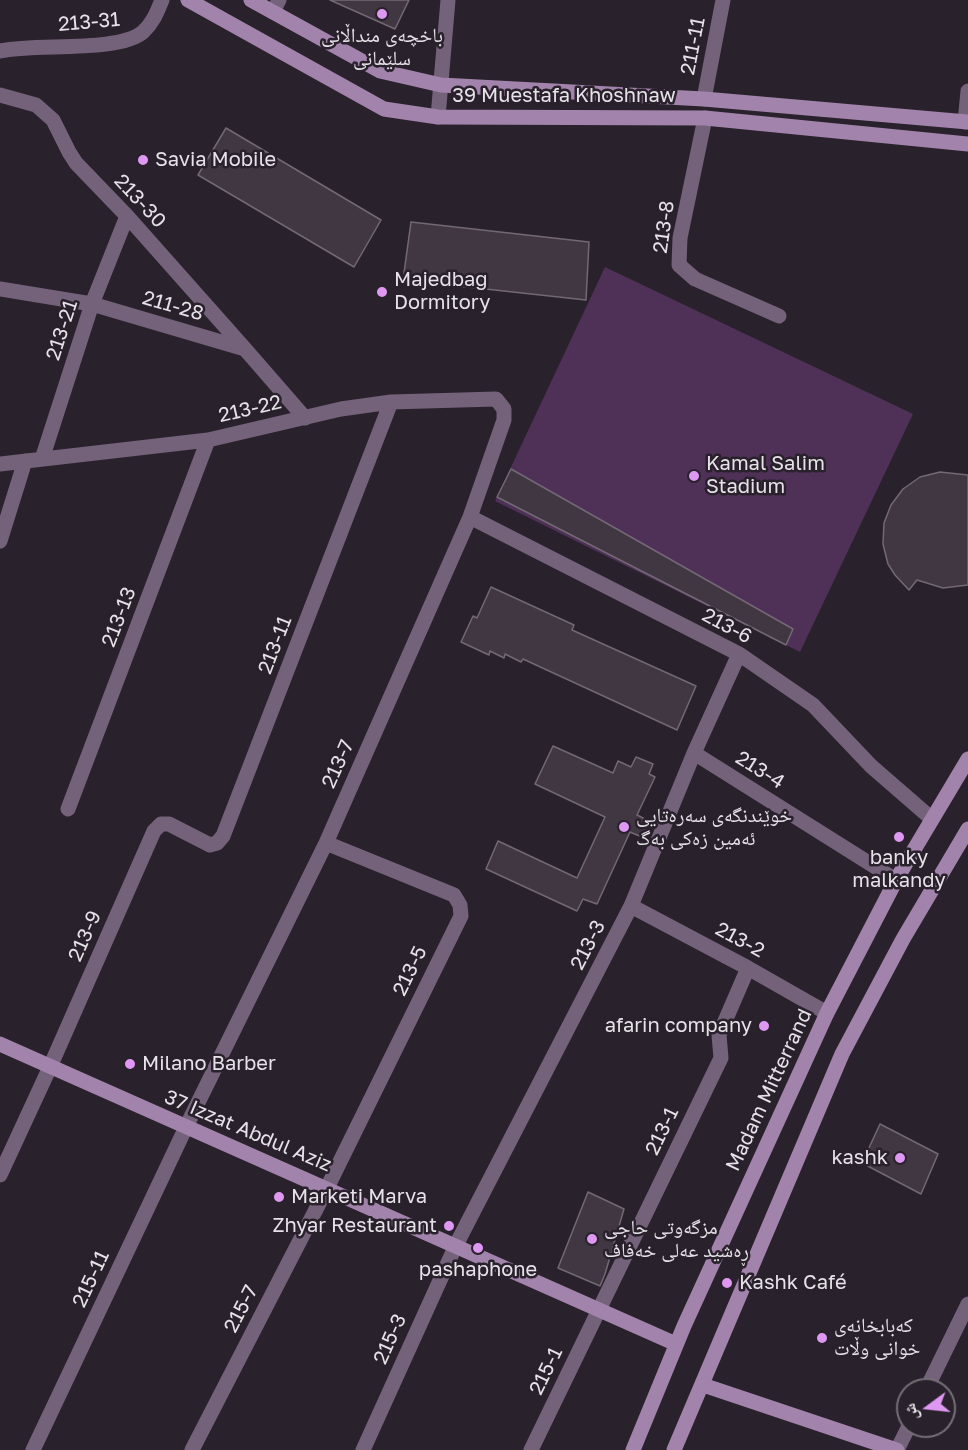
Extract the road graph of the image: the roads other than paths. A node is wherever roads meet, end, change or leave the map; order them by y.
1 (162, 0) edge
2 (188, 0) edge
3 (251, 0) edge
4 (448, 0) edge
5 (723, 0) edge
6 (276, 6) edge
7 (0, 51) edge
8 (441, 85) junction
9 (968, 91) edge
10 (0, 95) edge
11 (704, 99) junction
12 (438, 117) junction
13 (705, 118) junction
14 (966, 122) edge
15 (968, 144) edge
16 (127, 216) junction
17 (0, 289) edge
18 (92, 304) junction
19 (779, 316) dead end
20 (245, 349) junction
21 (391, 402) junction
22 (504, 409) joint
23 (305, 418) junction
24 (208, 440) junction
25 (42, 459) junction
26 (25, 461) junction
27 (0, 464) edge
28 (470, 517) junction
29 (0, 541) edge
30 (739, 654) junction
31 (694, 753) junction
32 (968, 759) edge
33 (68, 809) dead end
34 (932, 819) junction
35 (161, 824) joint
36 (968, 829) edge
37 (326, 843) junction
38 (896, 880) junction
39 (632, 906) junction
40 (748, 968) junction
41 (827, 1013) junction
42 (0, 1044) edge
43 (50, 1067) junction
44 (186, 1127) junction
45 (0, 1175) edge
46 (327, 1188) junction
47 (456, 1245) junction
48 (968, 1304) edge
49 (599, 1310) junction
50 (676, 1344) junction
51 (932, 1378) edge
52 (703, 1385) junction
53 (33, 1450) edge
54 (192, 1450) edge
55 (363, 1450) edge
56 (531, 1450) edge
57 (633, 1450) edge
58 (674, 1450) edge
59 (897, 1450) edge

1 - 7 street, 213-31
2 - 12 main road, 39 Muestafa Khoshnaw
3 - 6 main road, 39 Muestafa Khoshnaw
4 - 8 street
5 - 11 street, 211-11
6 - 8 main road, 39 Muestafa Khoshnaw
8 - 11 main road, 39 Muestafa Khoshnaw
8 - 12 street
9 - 14 street
10 - 16 street, 213-30
11 - 14 main road, 39 Muestafa Khoshnaw
12 - 13 main road, 39 Muestafa Khoshnaw
13 - 15 main road, 39 Muestafa Khoshnaw
13 - 19 street, 213-8
16 - 18 street, 213-21
16 - 20 street, 213-30
17 - 18 street, 211-28
18 - 20 street, 211-28
18 - 25 street, 213-21
20 - 23 street
21 - 22 street, 213-22
21 - 23 street, 213-22
21 - 35 street, 213-11
22 - 28 street, 213-7
23 - 24 street, 213-22
24 - 25 street, 213-22
24 - 33 street, 213-13
25 - 26 street, 213-22
26 - 27 street, 213-22
26 - 29 street
28 - 30 street, 213-6
28 - 37 street, 213-7
30 - 31 street, 213-3
30 - 34 street, 213-6
31 - 38 street, 213-4
31 - 39 street, 213-3
32 - 34 main road, Madam Mitterrand
34 - 38 main road, Madam Mitterrand
35 - 43 street, 213-9
36 - 52 main road
37 - 44 street, 213-7
37 - 46 street, 213-5
38 - 41 main road, Madam Mitterrand
39 - 40 street, 213-2
39 - 47 street, 213-3
40 - 41 street, 213-2
40 - 49 street, 213-1
41 - 50 main road, Madam Mitterrand
42 - 43 main road, 37 Izzat Abdul Aziz
43 - 44 main road, 37 Izzat Abdul Aziz
43 - 45 street, 213-9
44 - 46 main road, 37 Izzat Abdul Aziz
44 - 53 street, 215-11
46 - 47 main road, 37 Izzat Abdul Aziz
46 - 54 street, 215-7
47 - 49 main road, 37 Izzat Abdul Aziz
47 - 55 street, 215-3
48 - 51 street
49 - 50 main road, 37 Izzat Abdul Aziz
49 - 56 street, 215-1
50 - 57 main road, Madam Mitterrand
52 - 58 main road
52 - 59 main road

